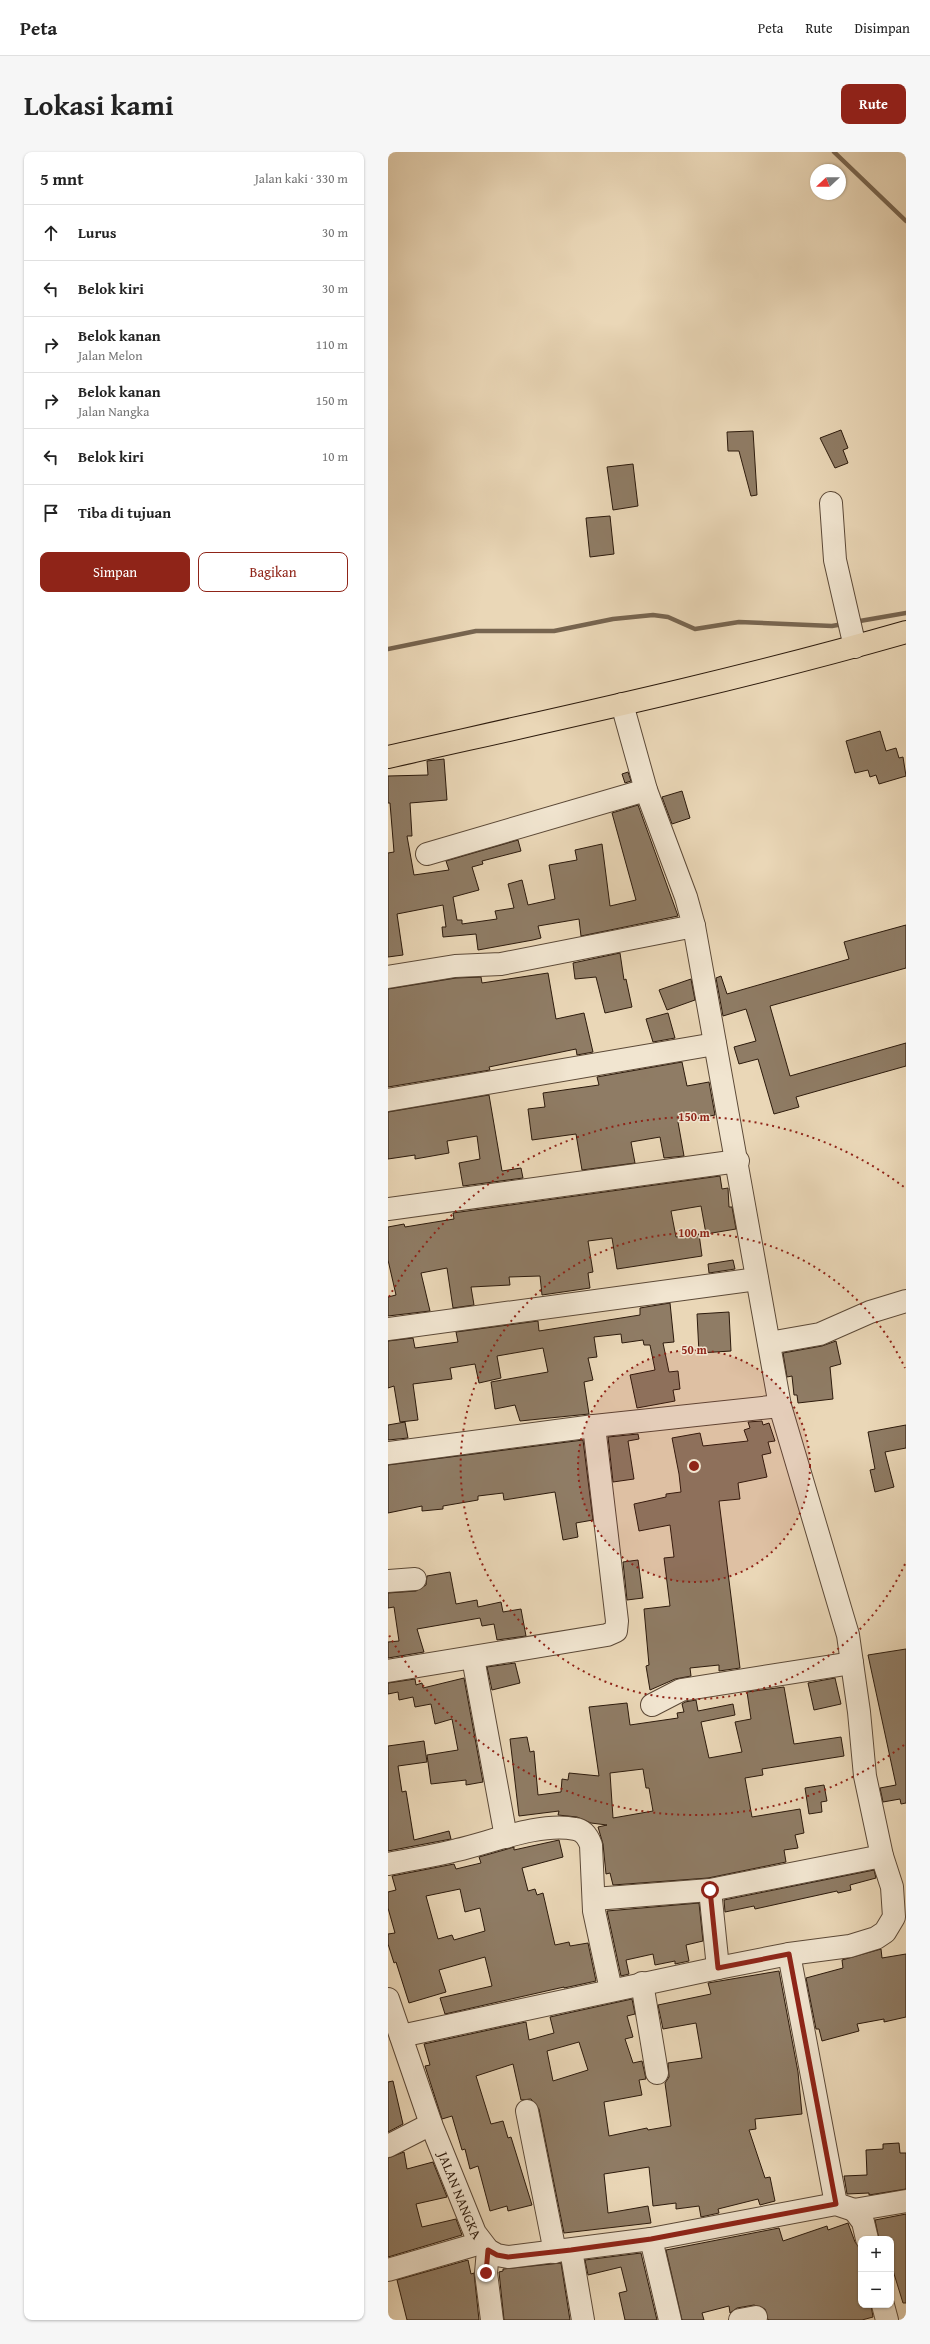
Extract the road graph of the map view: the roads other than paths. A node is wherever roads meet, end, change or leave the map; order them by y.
1 (831, 503) dead end
2 (906, 632) edge
3 (855, 647) junction
4 (622, 704) junction
5 (388, 758) edge
6 (646, 790) junction
7 (428, 854) dead end
8 (694, 926) junction
9 (388, 977) edge
10 (715, 1044) junction
11 (388, 1100) edge
12 (738, 1161) junction
13 (388, 1210) edge
14 (757, 1279) junction
15 (906, 1301) edge
16 (388, 1329) edge
17 (769, 1343) junction
18 (780, 1406) junction
19 (594, 1426) junction
20 (388, 1453) edge
21 (415, 1579) dead end
22 (388, 1581) edge
23 (473, 1658) junction
24 (852, 1663) junction
25 (388, 1671) edge
26 (652, 1705) dead end
27 (506, 1837) junction
28 (882, 1856) junction
29 (388, 1864) edge
30 (710, 1890) junction
31 (594, 1899) junction
32 (896, 1930) edge
33 (789, 1954) junction
34 (718, 1968) junction
35 (642, 1983) junction
36 (610, 1990) junction
37 (388, 1999) edge
38 (401, 2036) junction
39 (657, 2073) dead end
40 (527, 2111) dead end
41 (431, 2124) junction
42 (388, 2146) edge
43 (906, 2201) edge
44 (845, 2207) junction
45 (866, 2236) edge
46 (651, 2239) junction
47 (484, 2246) junction
48 (563, 2251) junction
49 (388, 2270) edge
50 (884, 2308) edge
51 (492, 2320) edge
52 (583, 2320) edge
53 (670, 2320) edge
54 (887, 2320) edge

1 - 3 street
2 - 3 main road
3 - 4 main road
4 - 5 main road
4 - 6 street
6 - 7 street
6 - 8 street
8 - 9 street
8 - 10 street
10 - 11 street
10 - 12 street
12 - 13 street
12 - 14 street
14 - 16 street
14 - 17 street
15 - 17 street
17 - 18 street
18 - 19 street
18 - 24 street
19 - 20 street
19 - 23 street
21 - 22 street
23 - 25 street
23 - 27 street
24 - 26 street
24 - 28 street
27 - 29 street
27 - 31 street
28 - 30 street
28 - 32 street
30 - 31 street
30 - 34 street
31 - 36 street
32 - 33 street
33 - 34 street
33 - 44 street
34 - 35 street
35 - 36 street
35 - 39 street
36 - 38 street
37 - 38 street, JALAN NANGKA
38 - 41 street, JALAN NANGKA
40 - 48 street
41 - 42 street
41 - 47 street, JALAN NANGKA
43 - 44 street, JALAN NANGKA
44 - 45 street
44 - 46 street, JALAN NANGKA
46 - 48 street, JALAN NANGKA
46 - 53 street
47 - 48 street, JALAN NANGKA
47 - 49 street
47 - 51 street
48 - 52 street
50 - 54 street

